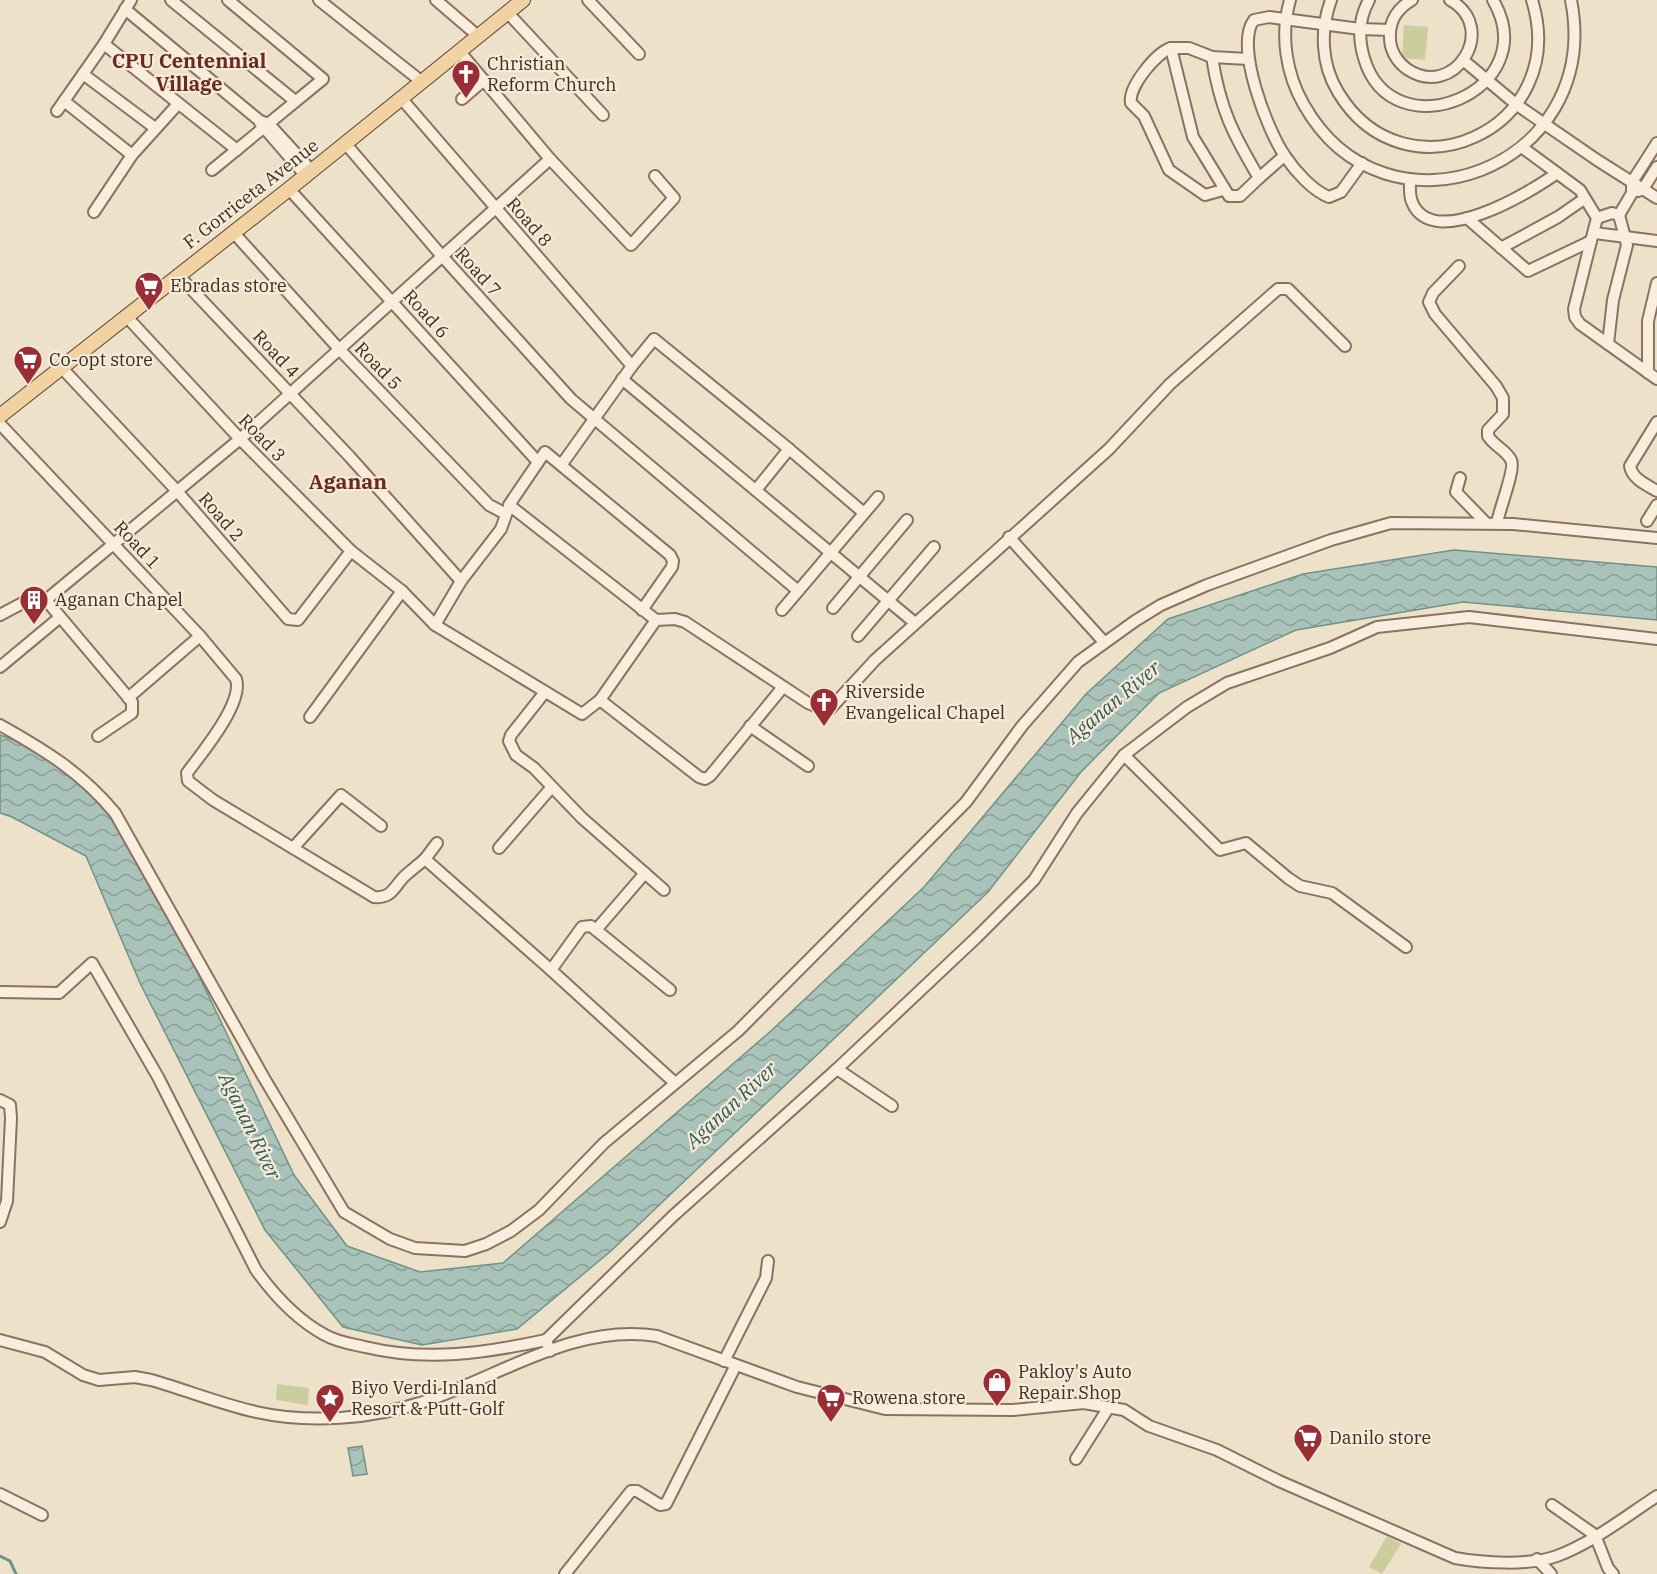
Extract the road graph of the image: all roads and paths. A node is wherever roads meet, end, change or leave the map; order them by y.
1 (171, 0) edge
2 (228, 0) edge
3 (319, 0) edge
4 (436, 0) edge
5 (523, 0) edge
6 (588, 0) edge
7 (1290, 0) edge
8 (1331, 0) edge
9 (1369, 0) edge
10 (1412, 0) edge
11 (1450, 0) edge
12 (1493, 0) edge
13 (1532, 0) edge
14 (1571, 0) edge
15 (128, 4) edge
16 (507, 12) junction
17 (1285, 19) junction
18 (1324, 24) junction
19 (1360, 29) junction
20 (1390, 30) junction
21 (478, 36) junction
22 (104, 44) junction
23 (1171, 48) junction
24 (460, 52) junction
25 (639, 54) dead end
26 (1212, 57) junction
27 (1248, 59) junction
28 (1463, 60) junction
29 (83, 74) junction
30 (1488, 79) junction
31 (484, 80) junction
32 (422, 82) junction
33 (401, 98) junction
34 (462, 99) dead end
35 (64, 101) junction
36 (295, 101) junction
37 (178, 104) junction
38 (1517, 105) junction
39 (57, 111) dead end
40 (603, 115) dead end
41 (1546, 123) junction
42 (264, 125) junction
43 (155, 128) junction
44 (345, 143) junction
45 (1657, 143) edge
46 (1522, 148) junction
47 (237, 150) junction
48 (132, 155) junction
49 (1284, 156) junction
50 (550, 159) junction
51 (1362, 163) junction
52 (1657, 167) edge
53 (212, 170) dead end
54 (308, 172) junction
55 (1557, 174) junction
56 (655, 176) dead end
57 (1259, 178) junction
58 (1410, 179) junction
59 (1636, 188) junction
60 (289, 189) junction
61 (1223, 190) junction
62 (1657, 198) edge
63 (1584, 199) junction
64 (494, 207) junction
65 (94, 212) dead end
66 (1619, 215) junction
67 (1467, 218) junction
68 (1597, 218) junction
69 (233, 232) junction
70 (1624, 236) junction
71 (1593, 237) junction
72 (1657, 241) edge
73 (1501, 248) junction
74 (441, 255) junction
75 (1459, 266) dead end
76 (178, 275) junction
77 (1657, 283) edge
78 (392, 300) junction
79 (126, 316) junction
80 (1608, 344) junction
81 (1345, 346) dead end
82 (340, 350) junction
83 (632, 366) junction
84 (61, 367) junction
85 (1653, 376) edge
86 (622, 379) junction
87 (290, 393) junction
88 (0, 416) edge
89 (594, 418) junction
90 (1657, 422) edge
91 (0, 424) edge
92 (240, 439) junction
93 (789, 449) junction
94 (538, 462) junction
95 (562, 464) junction
96 (1460, 478) dead end
97 (756, 489) junction
98 (176, 490) junction
99 (1657, 491) edge
100 (878, 497) dead end
101 (1657, 505) edge
102 (508, 509) junction
103 (864, 513) junction
104 (907, 520) dead end
105 (1647, 520) dead end
106 (1491, 523) junction
107 (1009, 537) junction
108 (1657, 537) edge
109 (112, 543) junction
110 (934, 547) dead end
111 (351, 551) junction
112 (831, 552) junction
113 (859, 575) junction
114 (461, 581) junction
115 (797, 590) junction
116 (402, 591) junction
117 (46, 600) junction
118 (887, 600) junction
119 (833, 608) dead end
120 (642, 610) junction
121 (782, 610) dead end
122 (0, 615) edge
123 (59, 618) junction
124 (656, 620) junction
125 (915, 623) junction
126 (435, 625) junction
127 (200, 636) junction
128 (858, 636) dead end
129 (1657, 639) edge
130 (1104, 642) junction
131 (0, 667) edge
132 (783, 687) junction
133 (546, 692) junction
134 (128, 698) junction
135 (600, 700) junction
136 (310, 717) dead end
137 (0, 725) edge
138 (750, 726) junction
139 (98, 736) dead end
140 (1124, 754) junction
141 (808, 766) dead end
142 (551, 788) junction
143 (381, 826) dead end
144 (437, 843) dead end
145 (293, 848) junction
146 (499, 848) dead end
147 (425, 858) junction
148 (645, 873) junction
149 (664, 890) dead end
150 (596, 930) junction
151 (1406, 947) dead end
152 (551, 970) junction
153 (670, 990) dead end
154 (0, 992) edge
155 (837, 1069) junction
156 (675, 1083) junction
157 (0, 1100) edge
158 (892, 1106) dead end
159 (0, 1222) edge
160 (768, 1261) dead end
161 (0, 1340) edge
162 (548, 1345) junction
163 (723, 1361) junction
164 (735, 1366) junction
165 (1109, 1407) junction
166 (1076, 1459) dead end
167 (0, 1494) edge
168 (1657, 1496) edge
169 (1552, 1505) dead end
170 (42, 1515) dead end
171 (1595, 1535) junction
172 (1537, 1559) junction
173 (565, 1574) edge
174 (1551, 1574) edge
175 (1613, 1574) edge

1 - 36 street
2 - 36 street
3 - 32 street
4 - 21 street
5 - 16 main road, F. Gorriceta Avenue
6 - 25 street
7 - 17 street
8 - 18 street
9 - 19 street
10 - 20 street
11 - 28 street
12 - 30 street
13 - 38 street
14 - 41 street
15 - 22 street
15 - 42 street
16 - 21 main road, F. Gorriceta Avenue
16 - 40 street
17 - 18 street
17 - 27 street
17 - 51 street
18 - 19 street
18 - 38 street
19 - 20 street
19 - 30 street
20 - 28 street
21 - 24 main road, F. Gorriceta Avenue
22 - 29 street
22 - 37 street
23 - 26 street
23 - 61 street
23 - 61 street
24 - 31 street
24 - 32 main road, F. Gorriceta Avenue
26 - 27 street
26 - 57 street
27 - 49 street
28 - 30 street
29 - 35 street
29 - 43 street
30 - 38 street
31 - 34 street
31 - 50 street
32 - 33 main road, F. Gorriceta Avenue
33 - 44 main road, F. Gorriceta Avenue
33 - 64 street, Road 8
35 - 39 street
35 - 48 street
36 - 42 street
37 - 43 street
37 - 47 street
38 - 41 street
41 - 46 street
41 - 59 street
42 - 47 street
42 - 54 street
43 - 48 street
44 - 54 main road, F. Gorriceta Avenue
44 - 74 street, Road 7
45 - 59 street
46 - 55 street
46 - 58 street
47 - 53 street
48 - 65 street
49 - 51 street
49 - 57 street
50 - 56 street
50 - 64 street
51 - 58 street
52 - 59 street
54 - 60 main road, F. Gorriceta Avenue
55 - 63 street
55 - 67 street
57 - 61 street
58 - 67 street
59 - 62 street
59 - 66 street
60 - 69 main road, F. Gorriceta Avenue
60 - 78 street, Road 6
63 - 68 street
63 - 73 street
64 - 74 street
64 - 83 street, Road 8
66 - 68 street
66 - 70 street
67 - 73 street
68 - 71 street
69 - 76 main road, F. Gorriceta Avenue
69 - 82 street, Road 5
70 - 71 street
70 - 72 street
70 - 80 street
71 - 73 street
71 - 80 street
74 - 78 street
74 - 89 street, Road 7
75 - 106 street
76 - 79 main road, F. Gorriceta Avenue
76 - 87 street, Road 4
77 - 85 street
78 - 82 street
78 - 94 street, Road 6
79 - 84 main road, F. Gorriceta Avenue
79 - 92 street, Road 3
80 - 85 street
81 - 107 street
82 - 87 street
82 - 102 street, Road 5
83 - 86 street
83 - 93 street
84 - 88 main road, F. Gorriceta Avenue
84 - 98 street, Road 2
86 - 89 street
86 - 97 street
87 - 92 street
87 - 114 street, Road 4
89 - 95 street
89 - 115 street, Road 7
90 - 99 street
91 - 109 street, Road 1
92 - 98 street
92 - 111 street, Road 3
93 - 97 street
93 - 103 street
94 - 95 street
94 - 102 street
95 - 120 street
96 - 106 street
97 - 112 street
98 - 109 street
98 - 111 street, Road 2
100 - 103 street
101 - 105 street
102 - 114 street
102 - 120 street, Road 5
103 - 112 street
104 - 113 street
106 - 108 street
106 - 130 street
107 - 125 street
107 - 130 street
109 - 117 street
109 - 127 street, Road 1
110 - 118 street
111 - 116 street, Road 3
112 - 113 street
112 - 115 street
113 - 118 street
113 - 119 street
114 - 126 street
115 - 121 street
116 - 126 street, Road 3
116 - 136 street
117 - 122 street
117 - 123 street
118 - 125 street
118 - 128 street
120 - 124 street, Road 5
123 - 131 street
123 - 134 street
124 - 132 street
124 - 135 street
125 - 132 street
126 - 133 street, Road 3
127 - 134 street
127 - 145 street, Road 1
129 - 140 street
130 - 156 street
132 - 138 street
133 - 135 street, Road 3
133 - 142 street
134 - 139 street
135 - 138 street
137 - 156 street
138 - 141 street
140 - 151 street
140 - 155 street
142 - 146 street
142 - 148 street
143 - 145 street
144 - 147 street
145 - 147 street
147 - 152 street
148 - 149 street
148 - 150 street
150 - 152 street
150 - 153 street
152 - 156 street
154 - 162 street
155 - 158 street
155 - 162 street
157 - 159 street
160 - 163 street
161 - 162 street
162 - 163 street
163 - 164 street
164 - 165 street
164 - 173 street
165 - 166 street
165 - 172 street
167 - 170 street
168 - 171 street
169 - 171 street
171 - 172 street
171 - 175 street
172 - 174 street

